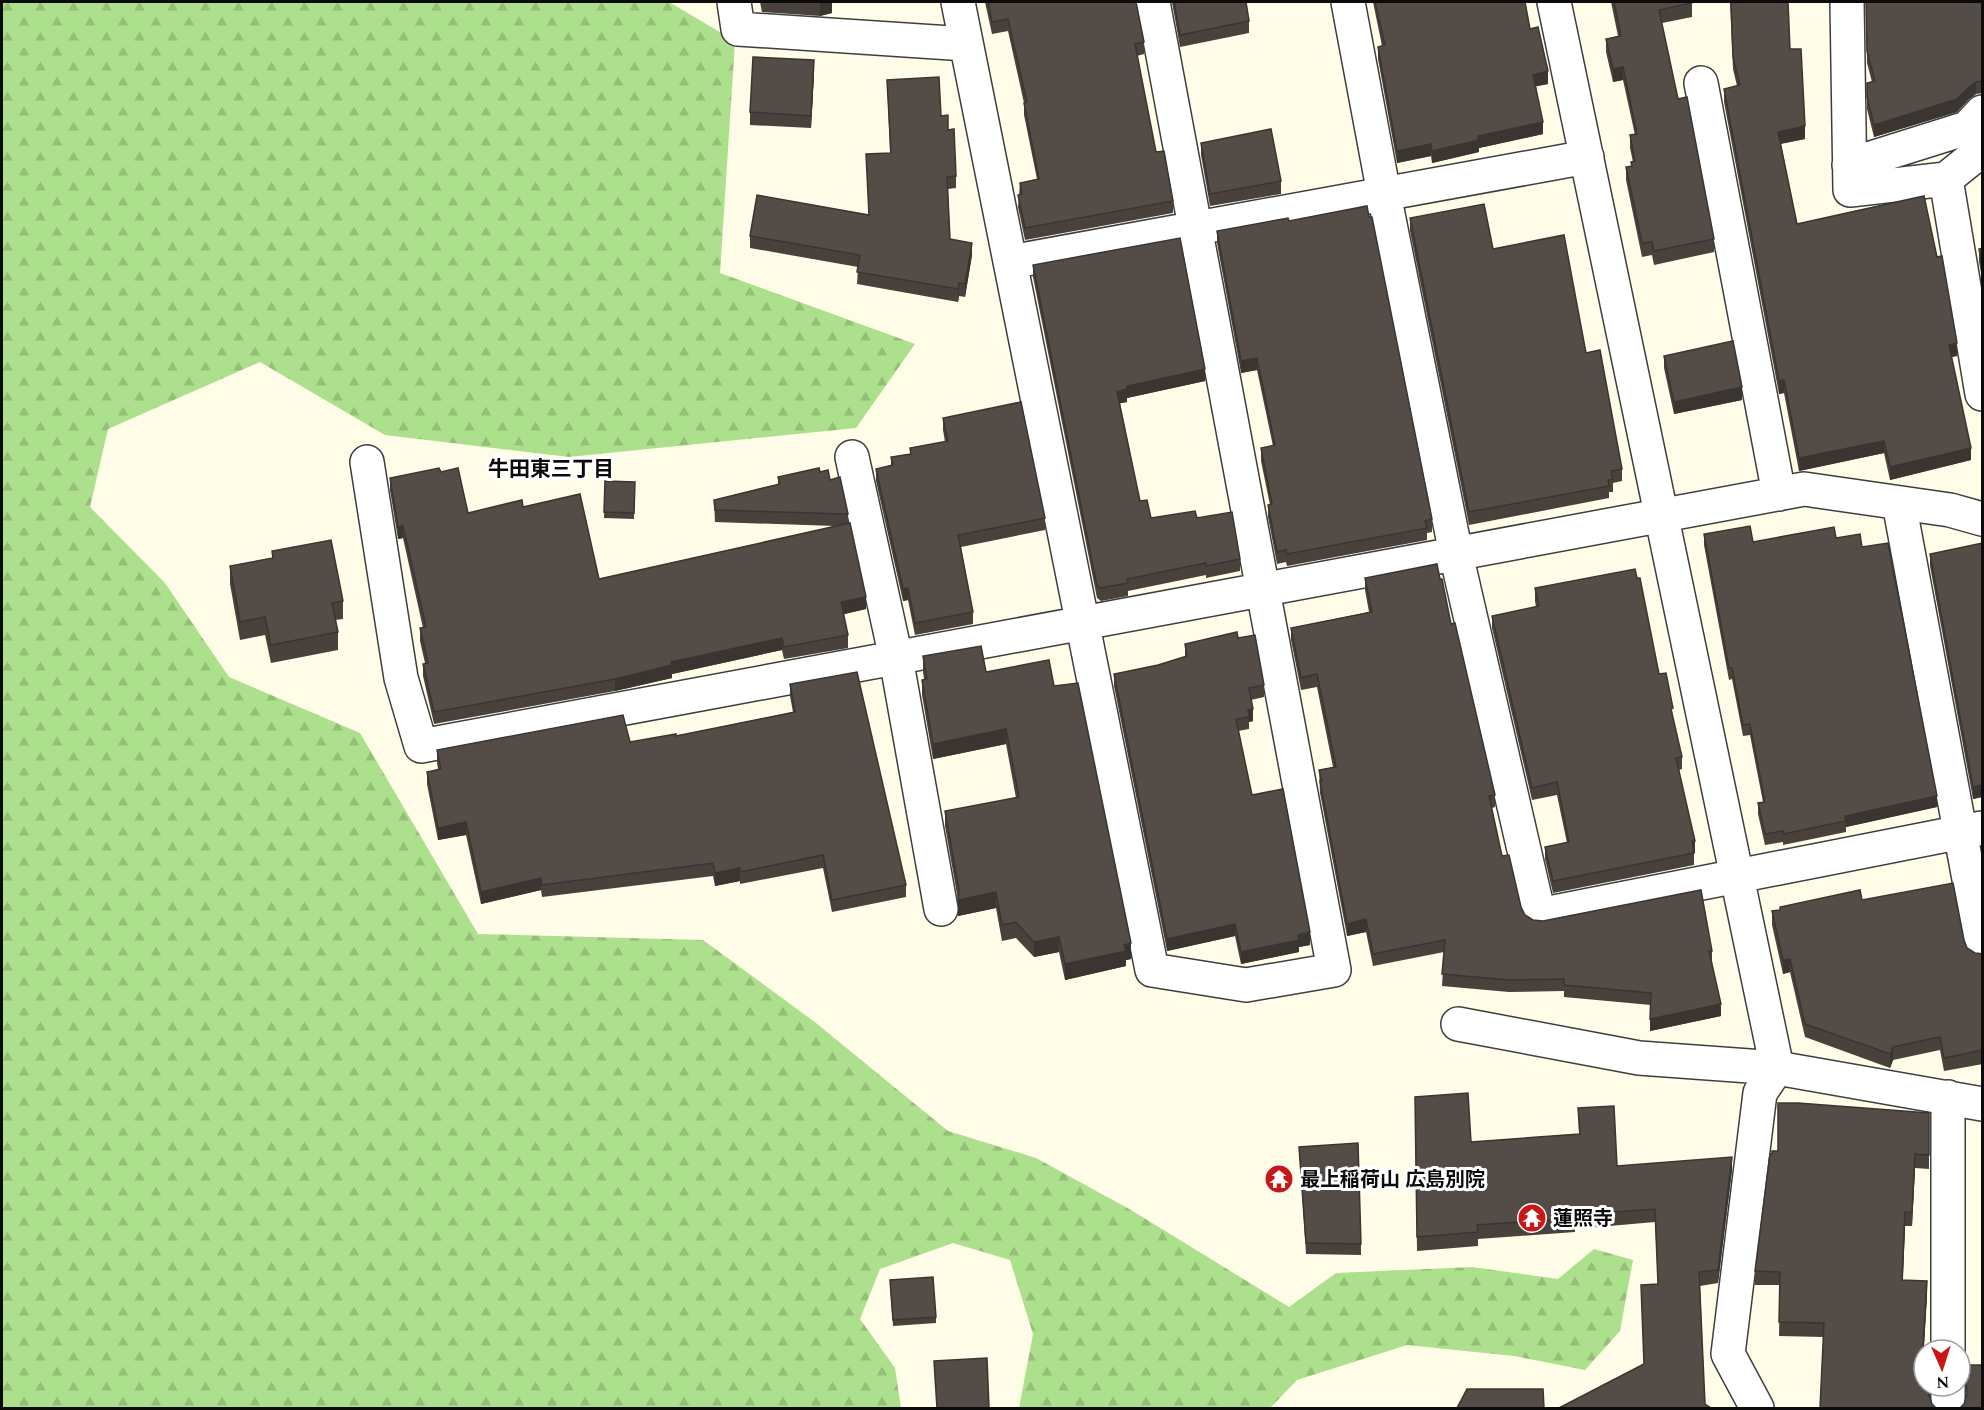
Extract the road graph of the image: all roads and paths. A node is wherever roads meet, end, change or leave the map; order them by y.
1 (734, 2) edge
2 (958, 2) edge
3 (1153, 2) edge
4 (1348, 2) edge
5 (1554, 2) edge
6 (1847, 2) edge
7 (966, 44) junction
8 (1701, 83) dead end
9 (1983, 112) edge
10 (1983, 150) edge
11 (1587, 157) junction
12 (1850, 165) junction
13 (1946, 179) junction
14 (1384, 194) junction
15 (1195, 229) junction
16 (1010, 262) junction
17 (1983, 394) edge
18 (852, 457) dead end
19 (367, 462) dead end
20 (1779, 494) junction
21 (1899, 503) junction
22 (1661, 516) junction
23 (1983, 519) edge
24 (1455, 554) junction
25 (1263, 590) junction
26 (1083, 623) junction
27 (896, 658) junction
28 (1972, 830) edge
29 (1736, 876) junction
30 (941, 909) dead end
31 (1983, 949) edge
32 (1458, 1024) dead end
33 (1777, 1068) junction
34 (1948, 1097) junction
35 (1983, 1104) edge
36 (1948, 1338) edge
37 (1757, 1408) edge

1 - 7 street
2 - 7 street
3 - 15 street
4 - 14 street
5 - 11 street
6 - 12 street
7 - 16 street
8 - 20 street
9 - 12 street
10 - 13 street
11 - 14 street
11 - 22 street
12 - 13 street
13 - 17 street
14 - 15 street
14 - 24 street
15 - 16 street
15 - 25 street
16 - 26 street
18 - 27 street
19 - 27 street
20 - 21 street
20 - 22 street
21 - 23 street
21 - 28 street
22 - 24 street
22 - 29 street
24 - 25 street
24 - 29 street
25 - 26 street
25 - 26 street
26 - 27 street
27 - 30 street
28 - 29 street
28 - 31 street
29 - 33 street
32 - 33 street
33 - 34 street
33 - 37 street
34 - 35 street
34 - 36 street

